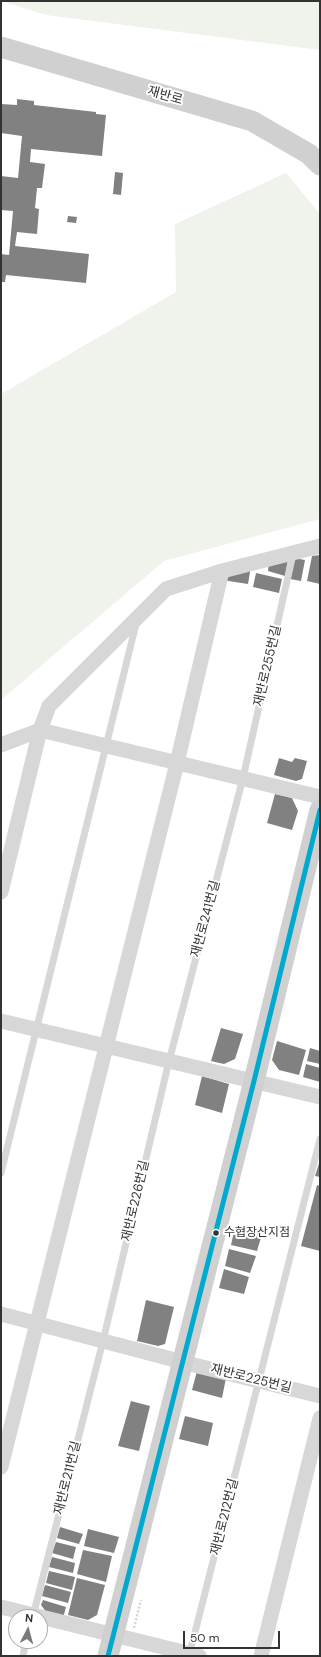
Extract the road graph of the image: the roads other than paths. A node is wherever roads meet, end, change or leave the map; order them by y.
1 (1, 47) edge
2 (320, 165) edge
3 (320, 546) edge
4 (293, 554) junction
5 (222, 572) junction
6 (138, 616) junction
7 (40, 730) junction
8 (1, 745) edge
9 (107, 746) junction
10 (177, 763) junction
11 (243, 778) junction
12 (320, 796) edge
13 (320, 810) edge
14 (1, 892) edge
15 (1, 1020) edge
16 (36, 1029) junction
17 (106, 1046) junction
18 (169, 1061) junction
19 (254, 1081) junction
20 (320, 1097) edge
21 (320, 1139) edge
22 (1, 1173) edge
23 (1, 1314) edge
24 (36, 1324) junction
25 (103, 1341) junction
26 (182, 1362) junction
27 (260, 1381) junction
28 (320, 1396) edge
29 (320, 1418) edge
30 (1, 1467) edge
31 (35, 1609) edge
32 (48, 1619) edge
33 (113, 1634) junction
34 (193, 1655) edge
35 (108, 1656) edge
36 (261, 1656) edge

1 - 2 main road, 재반로
3 - 4 street
4 - 5 street
4 - 11 lane, 재반로255번길
5 - 6 street
5 - 10 street
6 - 7 street
6 - 9 lane
7 - 8 street
7 - 9 street
7 - 14 street
9 - 10 street
9 - 16 lane
10 - 11 street
10 - 17 street
11 - 12 street
11 - 18 lane, 재반로241번길
13 - 19 main road
15 - 16 street
16 - 17 street
16 - 22 lane
17 - 18 street
17 - 24 street
18 - 19 street
18 - 25 lane, 재반로226번길
19 - 20 street
19 - 26 main road
21 - 27 lane
23 - 24 street
24 - 25 street
24 - 30 street
25 - 26 street
25 - 31 lane, 재반로211번길
26 - 27 street, 재반로225번길
26 - 33 main road
27 - 28 street, 재반로225번길
27 - 34 lane, 재반로212번길
29 - 36 street
32 - 33 street
33 - 34 street, 재반로212번길
33 - 35 main road

